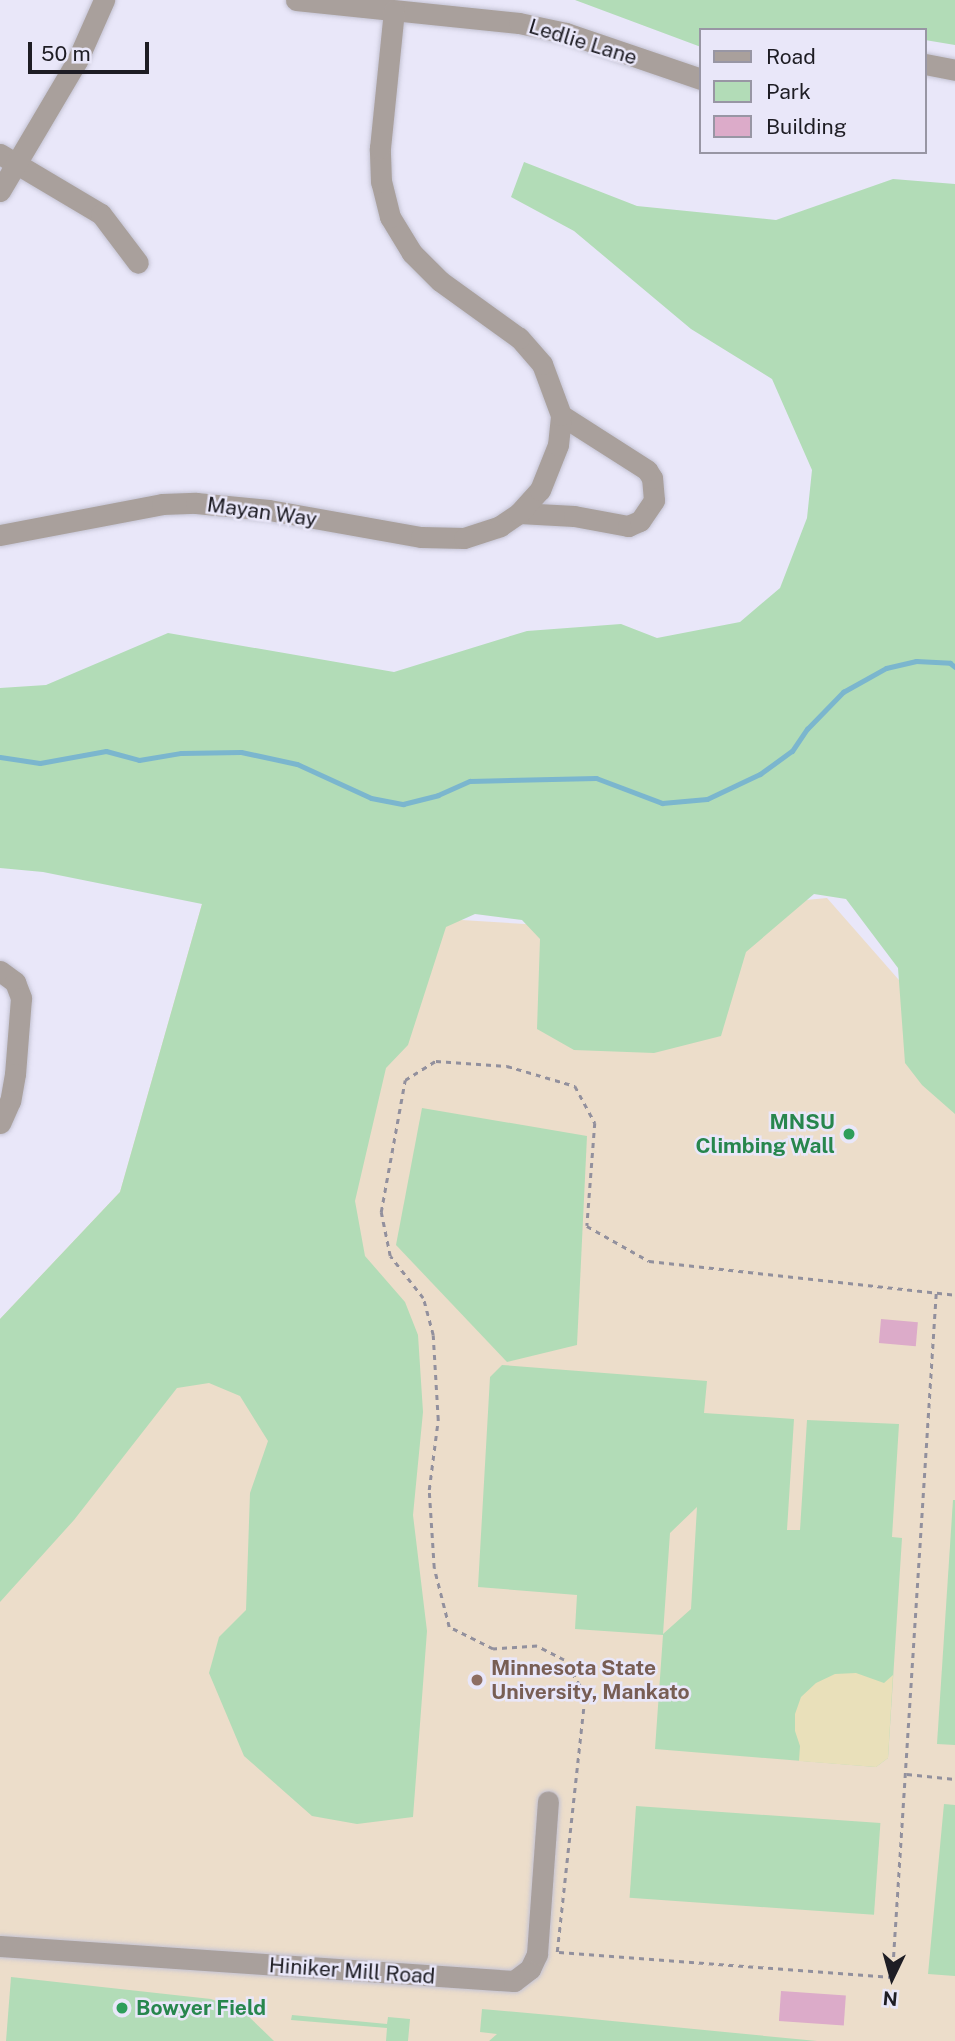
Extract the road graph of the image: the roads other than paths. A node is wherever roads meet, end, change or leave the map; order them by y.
1 (104, 0) edge
2 (296, 0) edge
3 (394, 10) junction
4 (927, 64) edge
5 (955, 70) edge
6 (699, 78) edge
7 (8, 159) edge
8 (0, 191) edge
9 (138, 263) dead end
10 (561, 415) junction
11 (519, 513) junction
12 (0, 535) edge
13 (0, 971) edge
14 (0, 1123) edge
15 (548, 1801) dead end
16 (0, 1947) edge

1 - 7 street
2 - 3 street, Ledlie Lane
3 - 6 street, Ledlie Lane
3 - 10 street, Mayan Way
4 - 5 street
7 - 8 street
7 - 9 street
10 - 11 street, Mayan Way
10 - 11 street
11 - 12 street, Mayan Way
13 - 14 street
15 - 16 street, Hiniker Mill Road

